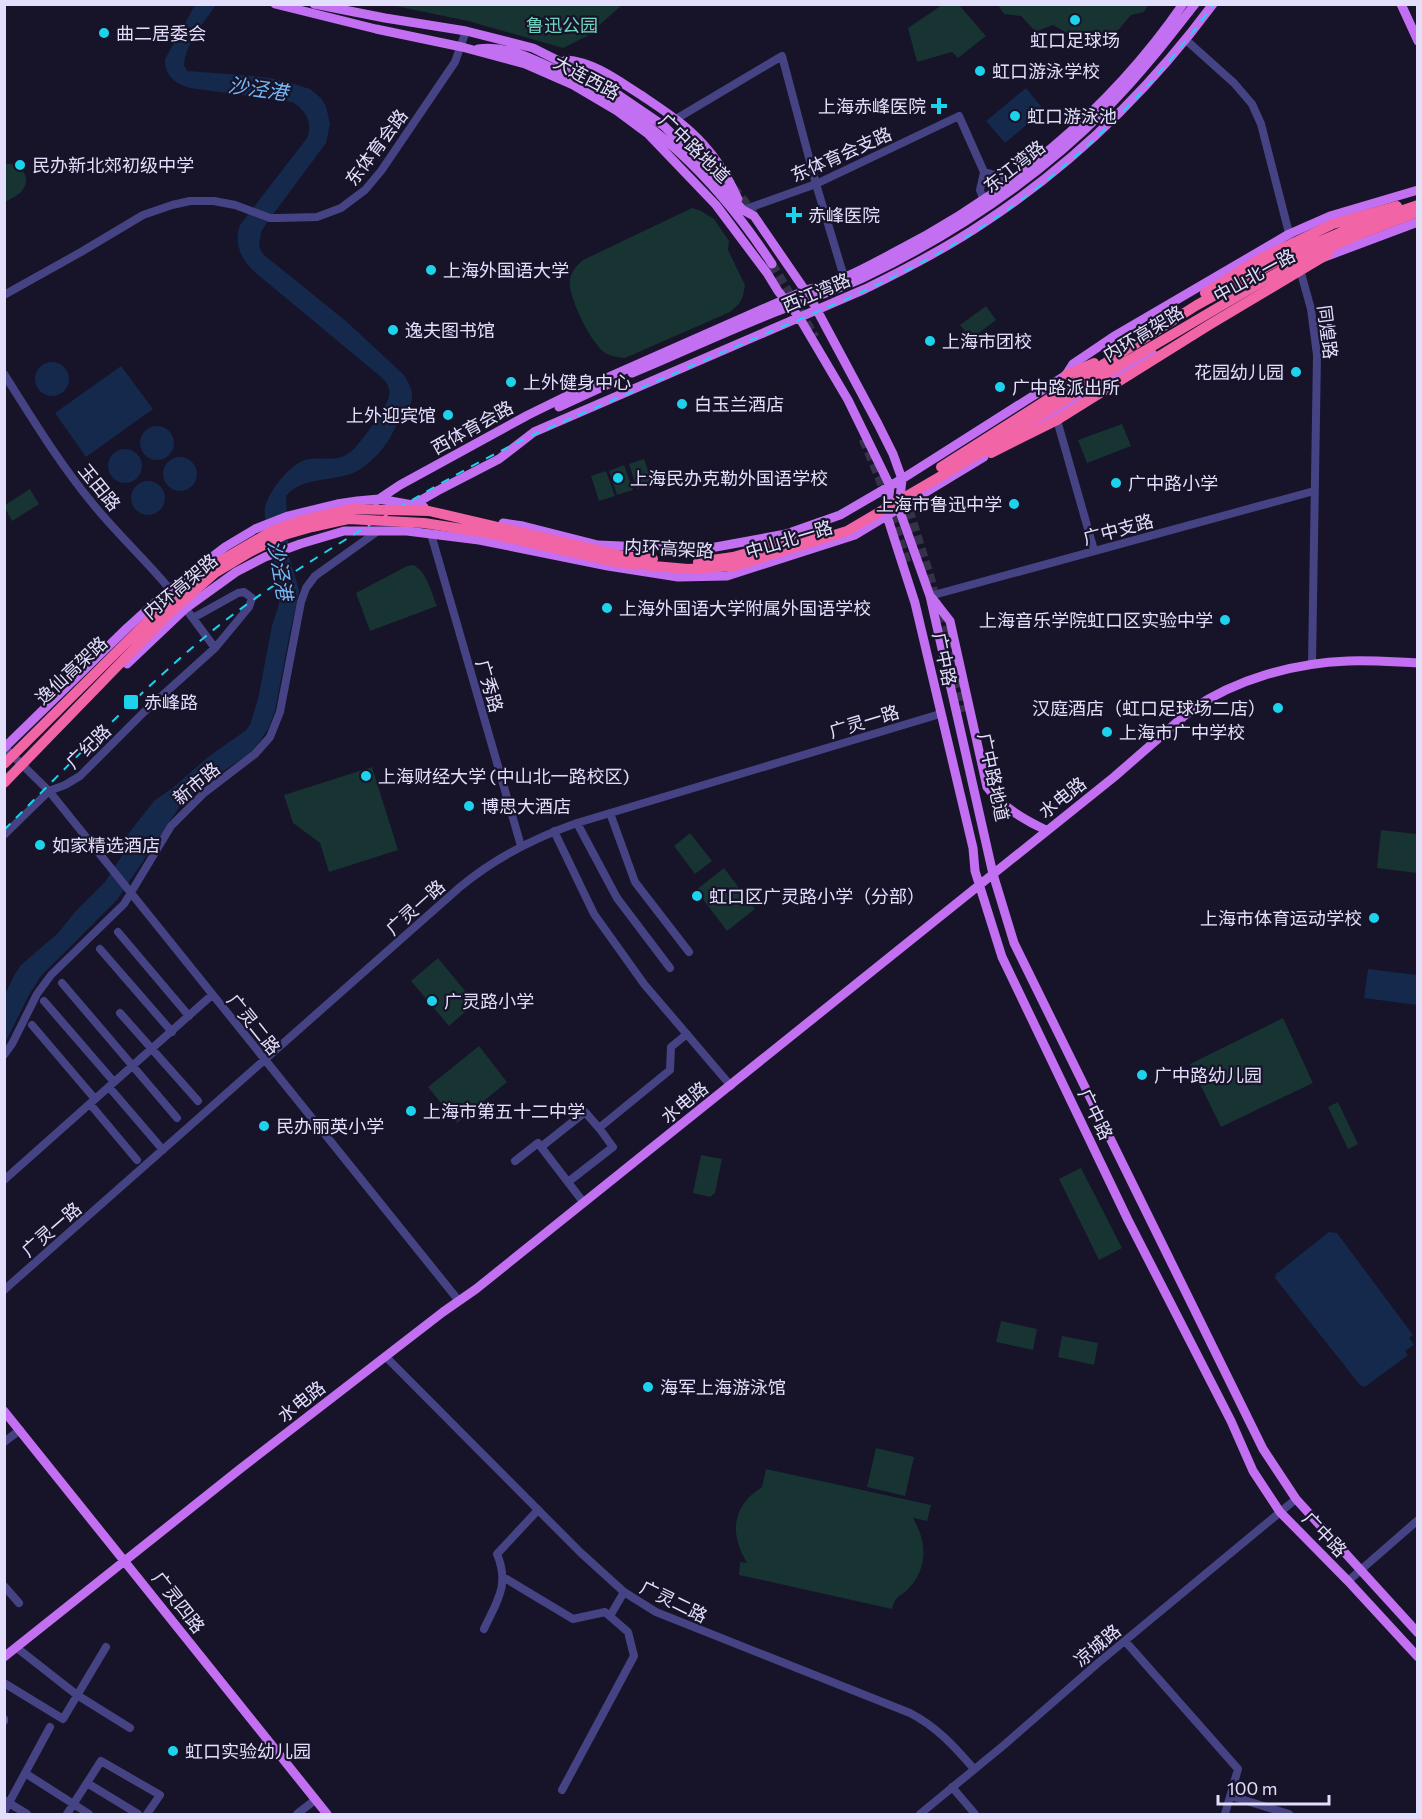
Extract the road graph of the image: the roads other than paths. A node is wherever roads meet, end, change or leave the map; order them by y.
1 (274, 4) edge
2 (314, 4) edge
3 (1183, 4) edge
4 (1195, 4) edge
5 (1213, 4) edge
6 (1401, 4) edge
7 (307, 8) edge
8 (466, 31) junction
9 (1186, 40) junction
10 (1418, 41) edge
11 (462, 47) junction
12 (533, 48) junction
13 (472, 50) junction
14 (566, 60) junction
15 (676, 118) junction
16 (686, 139) tunnel mouth
17 (984, 172) junction
18 (1008, 183) junction
19 (816, 184) junction
20 (1418, 190) edge
21 (984, 201) junction
22 (1418, 203) edge
23 (742, 210) junction
24 (1418, 212) edge
25 (1418, 222) edge
26 (1365, 232) junction
27 (1289, 234) junction
28 (772, 264) tunnel mouth
29 (1300, 267) junction
30 (844, 277) junction
31 (806, 290) junction
32 (4, 296) edge
33 (811, 299) junction
34 (788, 303) junction
35 (817, 310) junction
36 (799, 317) junction
37 (4, 374) edge
38 (1066, 375) junction
39 (1058, 420) junction
40 (991, 453) junction
41 (902, 479) junction
42 (890, 486) junction
43 (1314, 491) junction
44 (383, 500) junction
45 (413, 505) junction
46 (899, 508) junction
47 (887, 516) junction
48 (344, 531) junction
49 (378, 531) junction
50 (431, 534) junction
51 (328, 535) junction
52 (1094, 550) junction
53 (907, 562) tunnel mouth
54 (170, 589) junction
55 (930, 596) junction
56 (161, 608) junction
57 (186, 608) junction
58 (193, 618) junction
59 (215, 648) junction
60 (1418, 663) edge
61 (929, 664) junction
62 (1312, 664) junction
63 (962, 712) tunnel mouth
64 (940, 714) junction
65 (5, 747) edge
66 (4, 757) edge
67 (4, 764) edge
68 (25, 766) junction
69 (4, 786) edge
70 (49, 791) junction
71 (610, 813) junction
72 (577, 823) junction
73 (1046, 830) junction
74 (554, 831) junction
75 (4, 835) edge
76 (521, 846) junction
77 (987, 849) junction
78 (993, 874) junction
79 (979, 885) junction
80 (128, 891) junction
81 (118, 932) dead end
82 (100, 949) dead end
83 (689, 952) dead end
84 (670, 968) dead end
85 (62, 983) dead end
86 (212, 995) junction
87 (44, 1001) dead end
88 (120, 1012) dead end
89 (189, 1016) junction
90 (32, 1025) dead end
91 (172, 1032) junction
92 (687, 1034) junction
93 (153, 1049) junction
94 (4, 1055) edge
95 (265, 1061) junction
96 (134, 1065) junction
97 (112, 1085) junction
98 (731, 1086) junction
99 (198, 1101) dead end
100 (93, 1102) junction
101 (177, 1118) dead end
102 (599, 1128) junction
103 (541, 1147) junction
104 (163, 1150) junction
105 (137, 1160) dead end
106 (515, 1161) dead end
107 (4, 1180) edge
108 (568, 1182) junction
109 (584, 1203) junction
110 (4, 1290) edge
111 (459, 1301) junction
112 (386, 1357) junction
113 (4, 1411) edge
114 (20, 1430) junction
115 (4, 1442) edge
116 (1296, 1499) junction
117 (538, 1510) junction
118 (1280, 1512) junction
119 (1418, 1520) edge
120 (126, 1562) junction
121 (1361, 1570) junction
122 (503, 1577) junction
123 (1348, 1581) junction
124 (4, 1586) edge
125 (624, 1592) junction
126 (19, 1603) dead end
127 (610, 1616) junction
128 (484, 1629) dead end
129 (1418, 1633) edge
130 (1125, 1641) junction
131 (106, 1647) dead end
132 (17, 1648) junction
133 (1418, 1657) edge
134 (4, 1658) edge
135 (4, 1683) edge
136 (77, 1695) junction
137 (50, 1727) dead end
138 (130, 1728) dead end
139 (974, 1768) junction
140 (25, 1773) junction
141 (87, 1783) junction
142 (952, 1787) junction
143 (562, 1790) dead end
144 (1231, 1796) junction
145 (315, 1800) junction
146 (7, 1802) edge
147 (74, 1804) junction
148 (4, 1812) edge
149 (27, 1815) edge
150 (67, 1815) edge
151 (89, 1815) edge
152 (138, 1815) edge
153 (147, 1815) edge
154 (297, 1815) edge
155 (327, 1815) edge
156 (920, 1815) edge
157 (975, 1815) edge
158 (1225, 1815) edge
159 (1289, 1815) edge

1 - 7 main road, 大连西路
2 - 8 main road, 大连西路
3 - 18 main road, 东江湾路
4 - 33 main road, 东江湾路
5 - 9 main road, 西江湾路
6 - 10 main road
7 - 11 main road, 大连西路
8 - 11 street, 东体育会路
8 - 12 main road, 大连西路
9 - 27 street, 同煌路
9 - 35 main road, 西江湾路
11 - 13 main road, 大连西路
11 - 32 street, 东体育会路
12 - 14 main road, 广中路地道
12 - 23 main road, 大连西路
13 - 28 main road, 广中路地道
13 - 34 main road, 大连西路
14 - 15 main road
14 - 16 main road, 广中路地道
15 - 19 street
15 - 23 main road
17 - 18 street
17 - 19 street, 东体育会支路
17 - 21 street
18 - 21 main road, 东江湾路
19 - 23 street, 东体育会支路
19 - 30 street
20 - 27 main road, 中山北一路
21 - 30 main road, 东江湾路
22 - 38 highway, bridge
22 - 56 highway, 内环高架路, bridge
23 - 31 main road, 大连西路
24 - 26 highway, 内环高架路, bridge
25 - 29 main road, 中山北一路
26 - 39 highway, bridge
26 - 69 highway, 内环高架路, bridge
27 - 29 street, 同煌路
27 - 38 main road, 中山北一路
29 - 40 main road, 中山北一路
29 - 43 street, 同煌路
30 - 31 main road, 东江湾路
31 - 33 main road
31 - 34 main road, 西体育会路
33 - 34 main road, 西体育会路
33 - 35 main road
34 - 36 main road, 大连西路
34 - 44 main road, 西体育会路
35 - 36 main road, 西江湾路
35 - 41 main road
36 - 42 main road
36 - 45 main road, 西江湾路
37 - 54 street, 玉田路
38 - 41 main road, 中山北一路
39 - 40 highway
39 - 52 street
40 - 46 main road, 中山北一路
41 - 42 main road, 中山北一路
41 - 46 main road
42 - 45 main road, 中山北一路
42 - 47 main road
43 - 52 street, 广中支路
43 - 62 street, 同煌路
44 - 45 main road, 中山北一路
44 - 48 main road, 西体育会路
44 - 51 main road, 西体育会路
44 - 54 main road, 中山北一路
45 - 49 main road, 西江湾路
46 - 47 main road, 中山北一路
46 - 55 main road, 广中路
47 - 50 main road, 中山北一路
47 - 61 main road, 广中路
48 - 49 main road, 中山北一路
48 - 51 main road, 中山北一路
49 - 50 main road, 中山北一路
49 - 80 street, 新市路
50 - 76 street, 广秀路
51 - 57 main road, 中山北一路
52 - 55 street, 广中支路
53 - 61 main road
54 - 57 street, 玉田路
54 - 65 main road, 中山北一路
55 - 73 main road
55 - 77 main road, 广中路
56 - 66 highway, 逸仙高架路, bridge
56 - 67 highway, 内环高架路, bridge
57 - 58 street
57 - 68 main road, 中山北一路
58 - 59 street
58 - 59 street, 广纪路
59 - 70 street, 广纪路
60 - 62 main road, 水电路
61 - 64 main road, 广中路
62 - 73 main road, 水电路
63 - 77 main road, 广中路地道
64 - 71 street, 广灵一路
64 - 79 main road, 广中路
65 - 68 street
68 - 69 main road, 中山北一路
68 - 70 street, 广灵二路
70 - 75 street, 广纪路
70 - 80 street, 广灵二路
71 - 72 street, 广灵一路
71 - 83 street
72 - 74 street, 广灵一路
72 - 84 street
73 - 78 main road, 水电路
74 - 76 street, 广灵一路
74 - 92 street
76 - 95 street, 广灵一路
77 - 78 main road, 广中路
78 - 79 main road, 水电路
78 - 116 main road, 广中路
79 - 98 main road, 水电路
79 - 118 main road, 广中路
80 - 86 street, 广灵二路
80 - 94 street, 新市路
81 - 89 street
82 - 91 street
85 - 96 street
86 - 89 street
86 - 95 street, 广灵二路
87 - 97 street
88 - 93 street
89 - 91 street
90 - 100 street
91 - 93 street
92 - 98 street
92 - 102 street
93 - 96 street
93 - 99 street
95 - 104 street, 广灵一路
95 - 111 street, 广灵二路
96 - 97 street
96 - 101 street
97 - 100 street
97 - 104 street
98 - 109 main road, 水电路
100 - 105 street
100 - 107 street
102 - 103 street
102 - 108 street
103 - 106 street
103 - 108 street
104 - 110 street, 广灵一路
108 - 109 street
109 - 111 main road, 水电路
111 - 112 main road, 水电路
112 - 117 street, 广灵二路
112 - 120 main road, 水电路
113 - 114 main road, 广灵四路
114 - 115 street
114 - 120 main road, 广灵四路
116 - 118 street, 凉城路
116 - 121 main road, 广中路
117 - 122 street
117 - 125 street, 广灵二路
118 - 123 main road, 广中路
118 - 130 street, 凉城路
119 - 121 street
120 - 132 main road, 水电路
120 - 145 main road, 广灵四路
121 - 123 street
121 - 129 main road, 广中路
122 - 127 street
122 - 128 street
123 - 133 main road, 广中路
124 - 126 street
125 - 127 street
125 - 139 street, 广灵二路
127 - 143 street
130 - 139 street, 凉城路
130 - 144 street
131 - 136 street
132 - 134 main road, 水电路
132 - 136 street
135 - 136 street
136 - 138 street
137 - 140 street
139 - 142 street, 凉城路
140 - 146 street
140 - 147 street
141 - 147 street
141 - 152 street
141 - 153 street
142 - 156 street, 凉城路
142 - 157 street
144 - 158 street
144 - 159 street
145 - 154 street
145 - 155 main road, 广灵四路
146 - 148 street
146 - 149 street
147 - 150 street
147 - 151 street

